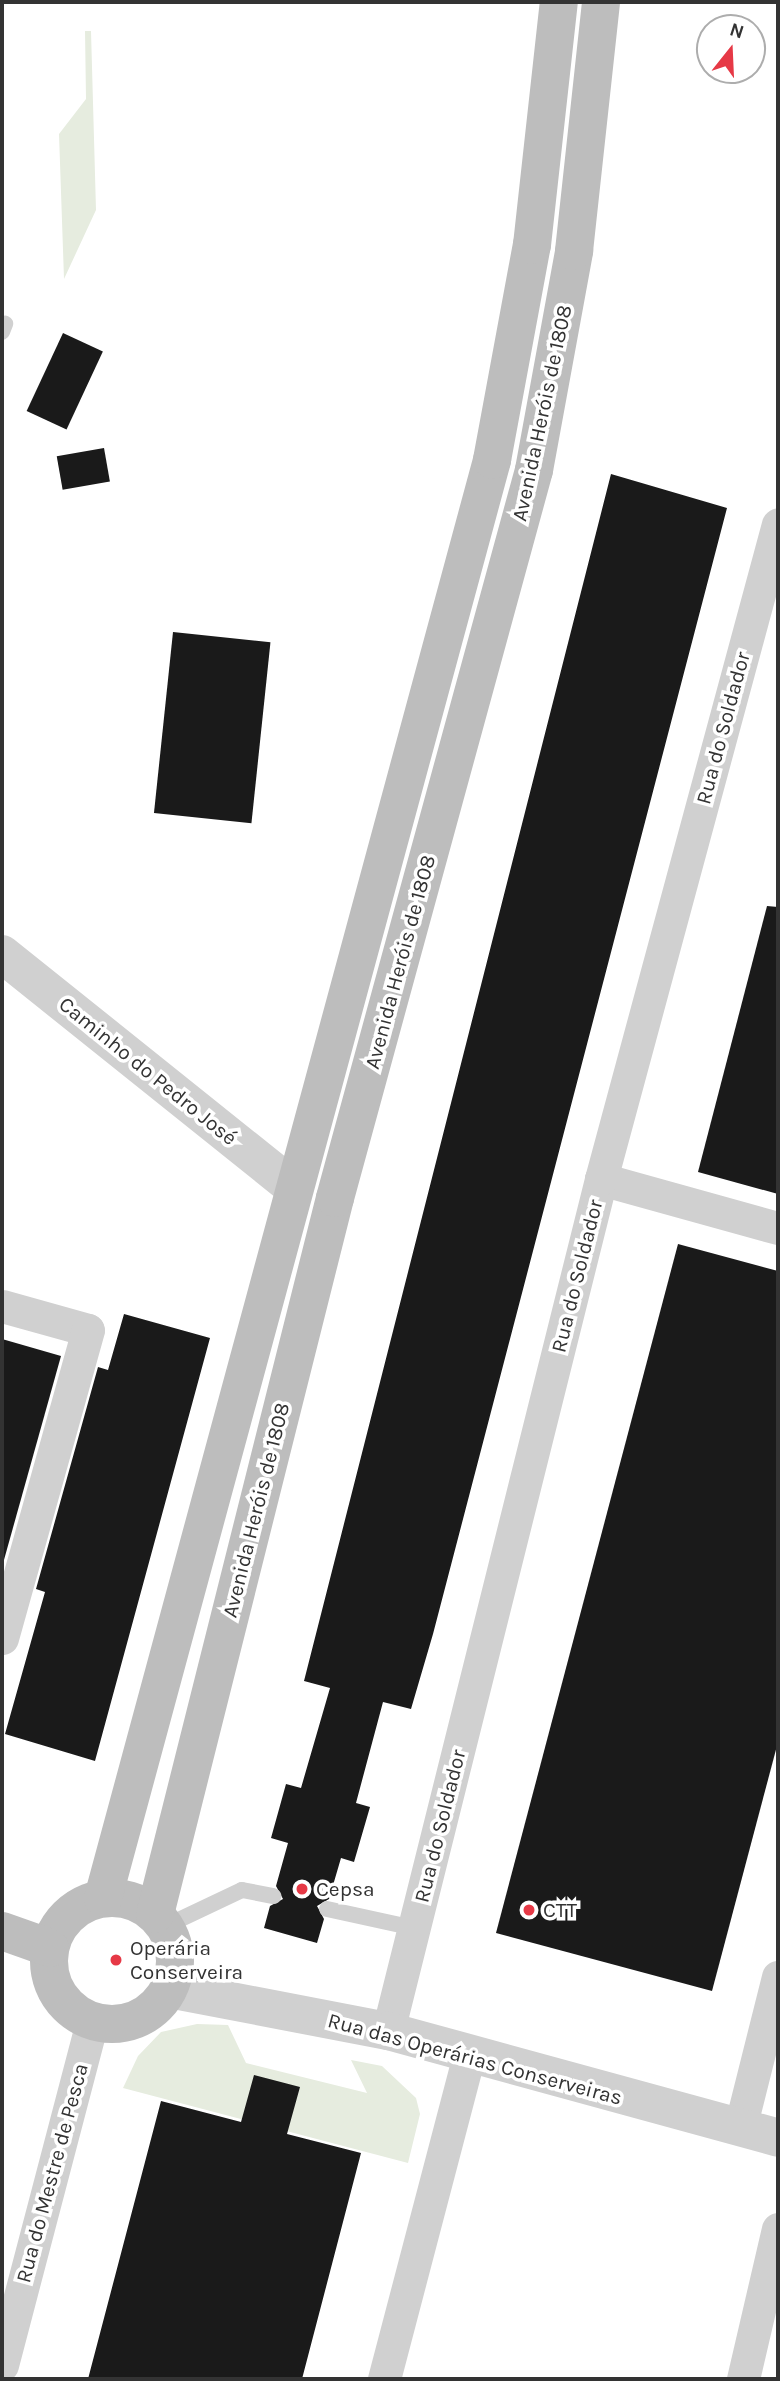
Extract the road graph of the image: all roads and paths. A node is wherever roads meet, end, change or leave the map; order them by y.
1 (559, 2) edge
2 (601, 2) edge
3 (778, 524) edge
4 (2, 954) edge
5 (601, 1180) junction
6 (294, 1188) junction
7 (778, 1228) edge
8 (2, 1306) edge
9 (2, 1638) edge
10 (273, 1896) dead end
11 (103, 1898) junction
12 (327, 1909) dead end
13 (160, 1920) junction
14 (414, 1928) junction
15 (2, 1931) edge
16 (50, 1948) junction
17 (778, 1977) edge
18 (169, 1989) junction
19 (92, 2021) junction
20 (388, 2031) junction
21 (468, 2058) junction
22 (740, 2128) junction
23 (778, 2138) edge
24 (778, 2229) edge
25 (2, 2365) edge
26 (384, 2379) edge
27 (743, 2379) edge

1 - 6 main road, Avenida Heróis de 1808
2 - 13 main road, Avenida Heróis de 1808
3 - 5 street, Rua do Soldador
4 - 6 street, Caminho do Pedro José
5 - 7 street
5 - 14 street, Rua do Soldador
6 - 11 main road, Avenida Heróis de 1808
8 - 9 street
10 - 13 lane
11 - 13 main road
11 - 16 main road
12 - 14 lane
13 - 18 main road
14 - 20 street, Rua do Soldador
15 - 16 main road
16 - 19 main road
17 - 22 street
18 - 19 main road
18 - 20 street, Rua das Operárias Conserveiras
19 - 25 street, Rua do Mestre de Pesca
20 - 21 street, Rua das Operárias Conserveiras
21 - 22 street, Rua das Operárias Conserveiras
21 - 26 street
22 - 23 street, Rua das Operárias Conserveiras
24 - 27 street

